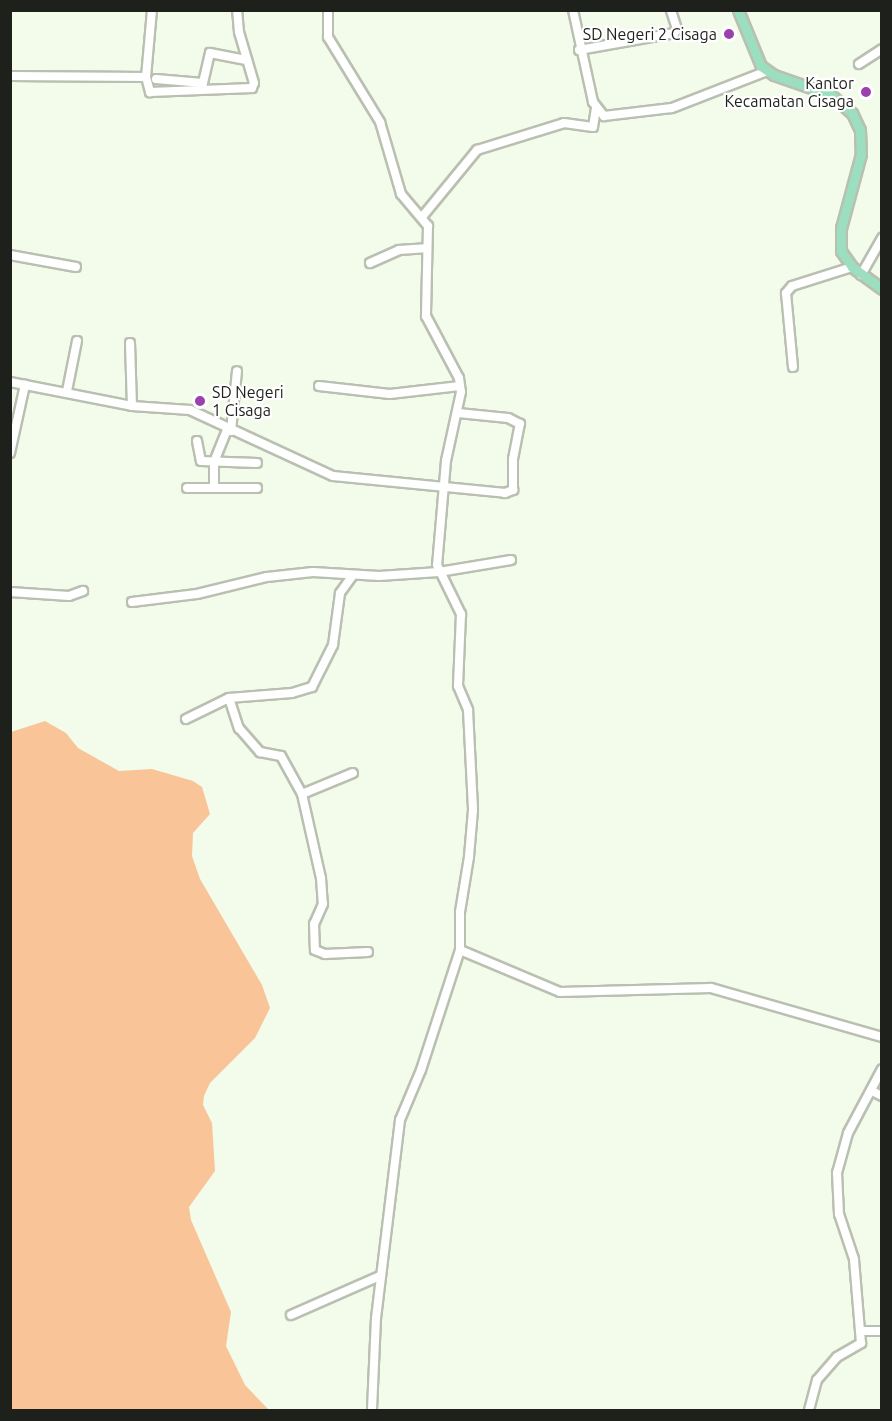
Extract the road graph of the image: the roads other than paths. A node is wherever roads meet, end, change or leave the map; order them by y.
1 (152, 10) edge
2 (237, 10) edge
3 (328, 10) edge
4 (573, 10) edge
5 (671, 10) edge
6 (738, 10) edge
7 (882, 49) edge
8 (579, 50) junction
9 (247, 60) junction
10 (859, 64) dead end
11 (767, 71) junction
12 (10, 76) edge
13 (146, 77) junction
14 (156, 79) dead end
15 (596, 108) junction
16 (422, 217) junction
17 (882, 238) edge
18 (425, 248) junction
19 (10, 255) edge
20 (370, 263) dead end
21 (76, 267) dead end
22 (852, 267) junction
23 (861, 275) junction
24 (882, 289) edge
25 (77, 341) dead end
26 (130, 343) dead end
27 (793, 367) dead end
28 (237, 371) dead end
29 (10, 382) edge
30 (25, 385) junction
31 (319, 386) dead end
32 (460, 386) junction
33 (66, 391) junction
34 (132, 406) junction
35 (458, 413) junction
36 (229, 430) junction
37 (197, 441) dead end
38 (10, 453) edge
39 (214, 462) junction
40 (257, 463) dead end
41 (446, 486) junction
42 (187, 488) dead end
43 (214, 488) junction
44 (257, 488) dead end
45 (511, 560) dead end
46 (439, 572) junction
47 (353, 575) junction
48 (83, 591) dead end
49 (10, 592) edge
50 (132, 602) dead end
51 (229, 698) junction
52 (186, 719) dead end
53 (353, 772) dead end
54 (302, 794) junction
55 (460, 950) junction
56 (368, 952) dead end
57 (882, 1037) edge
58 (882, 1070) edge
59 (872, 1091) junction
60 (882, 1096) edge
61 (380, 1276) junction
62 (291, 1316) dead end
63 (862, 1331) junction
64 (882, 1331) edge
65 (372, 1410) edge
66 (809, 1410) edge

1 - 13 street
2 - 9 street
3 - 16 street
4 - 8 street
5 - 8 street
6 - 11 main road
7 - 10 street
8 - 15 street
9 - 13 street
9 - 14 street
11 - 15 street
11 - 22 main road
12 - 13 street
15 - 16 street
16 - 18 street
17 - 23 street
18 - 20 street
18 - 32 street
19 - 21 street
22 - 23 main road
22 - 27 street
23 - 24 main road
25 - 33 street
26 - 34 street
28 - 36 street
29 - 30 street
30 - 33 street
30 - 38 street
31 - 32 street
32 - 35 street
33 - 34 street
34 - 36 street
35 - 41 street
35 - 41 street
36 - 39 street
36 - 41 street
37 - 39 street
39 - 40 street
39 - 43 street
41 - 46 street
42 - 43 street
43 - 44 street
45 - 46 street
46 - 47 street
46 - 55 street
47 - 50 street
47 - 51 street
48 - 49 street
51 - 52 street
51 - 54 street
53 - 54 street
54 - 56 street
55 - 57 street
55 - 61 street
58 - 59 street
59 - 60 street
59 - 63 street
61 - 62 street
61 - 65 street
63 - 64 street
63 - 66 street

